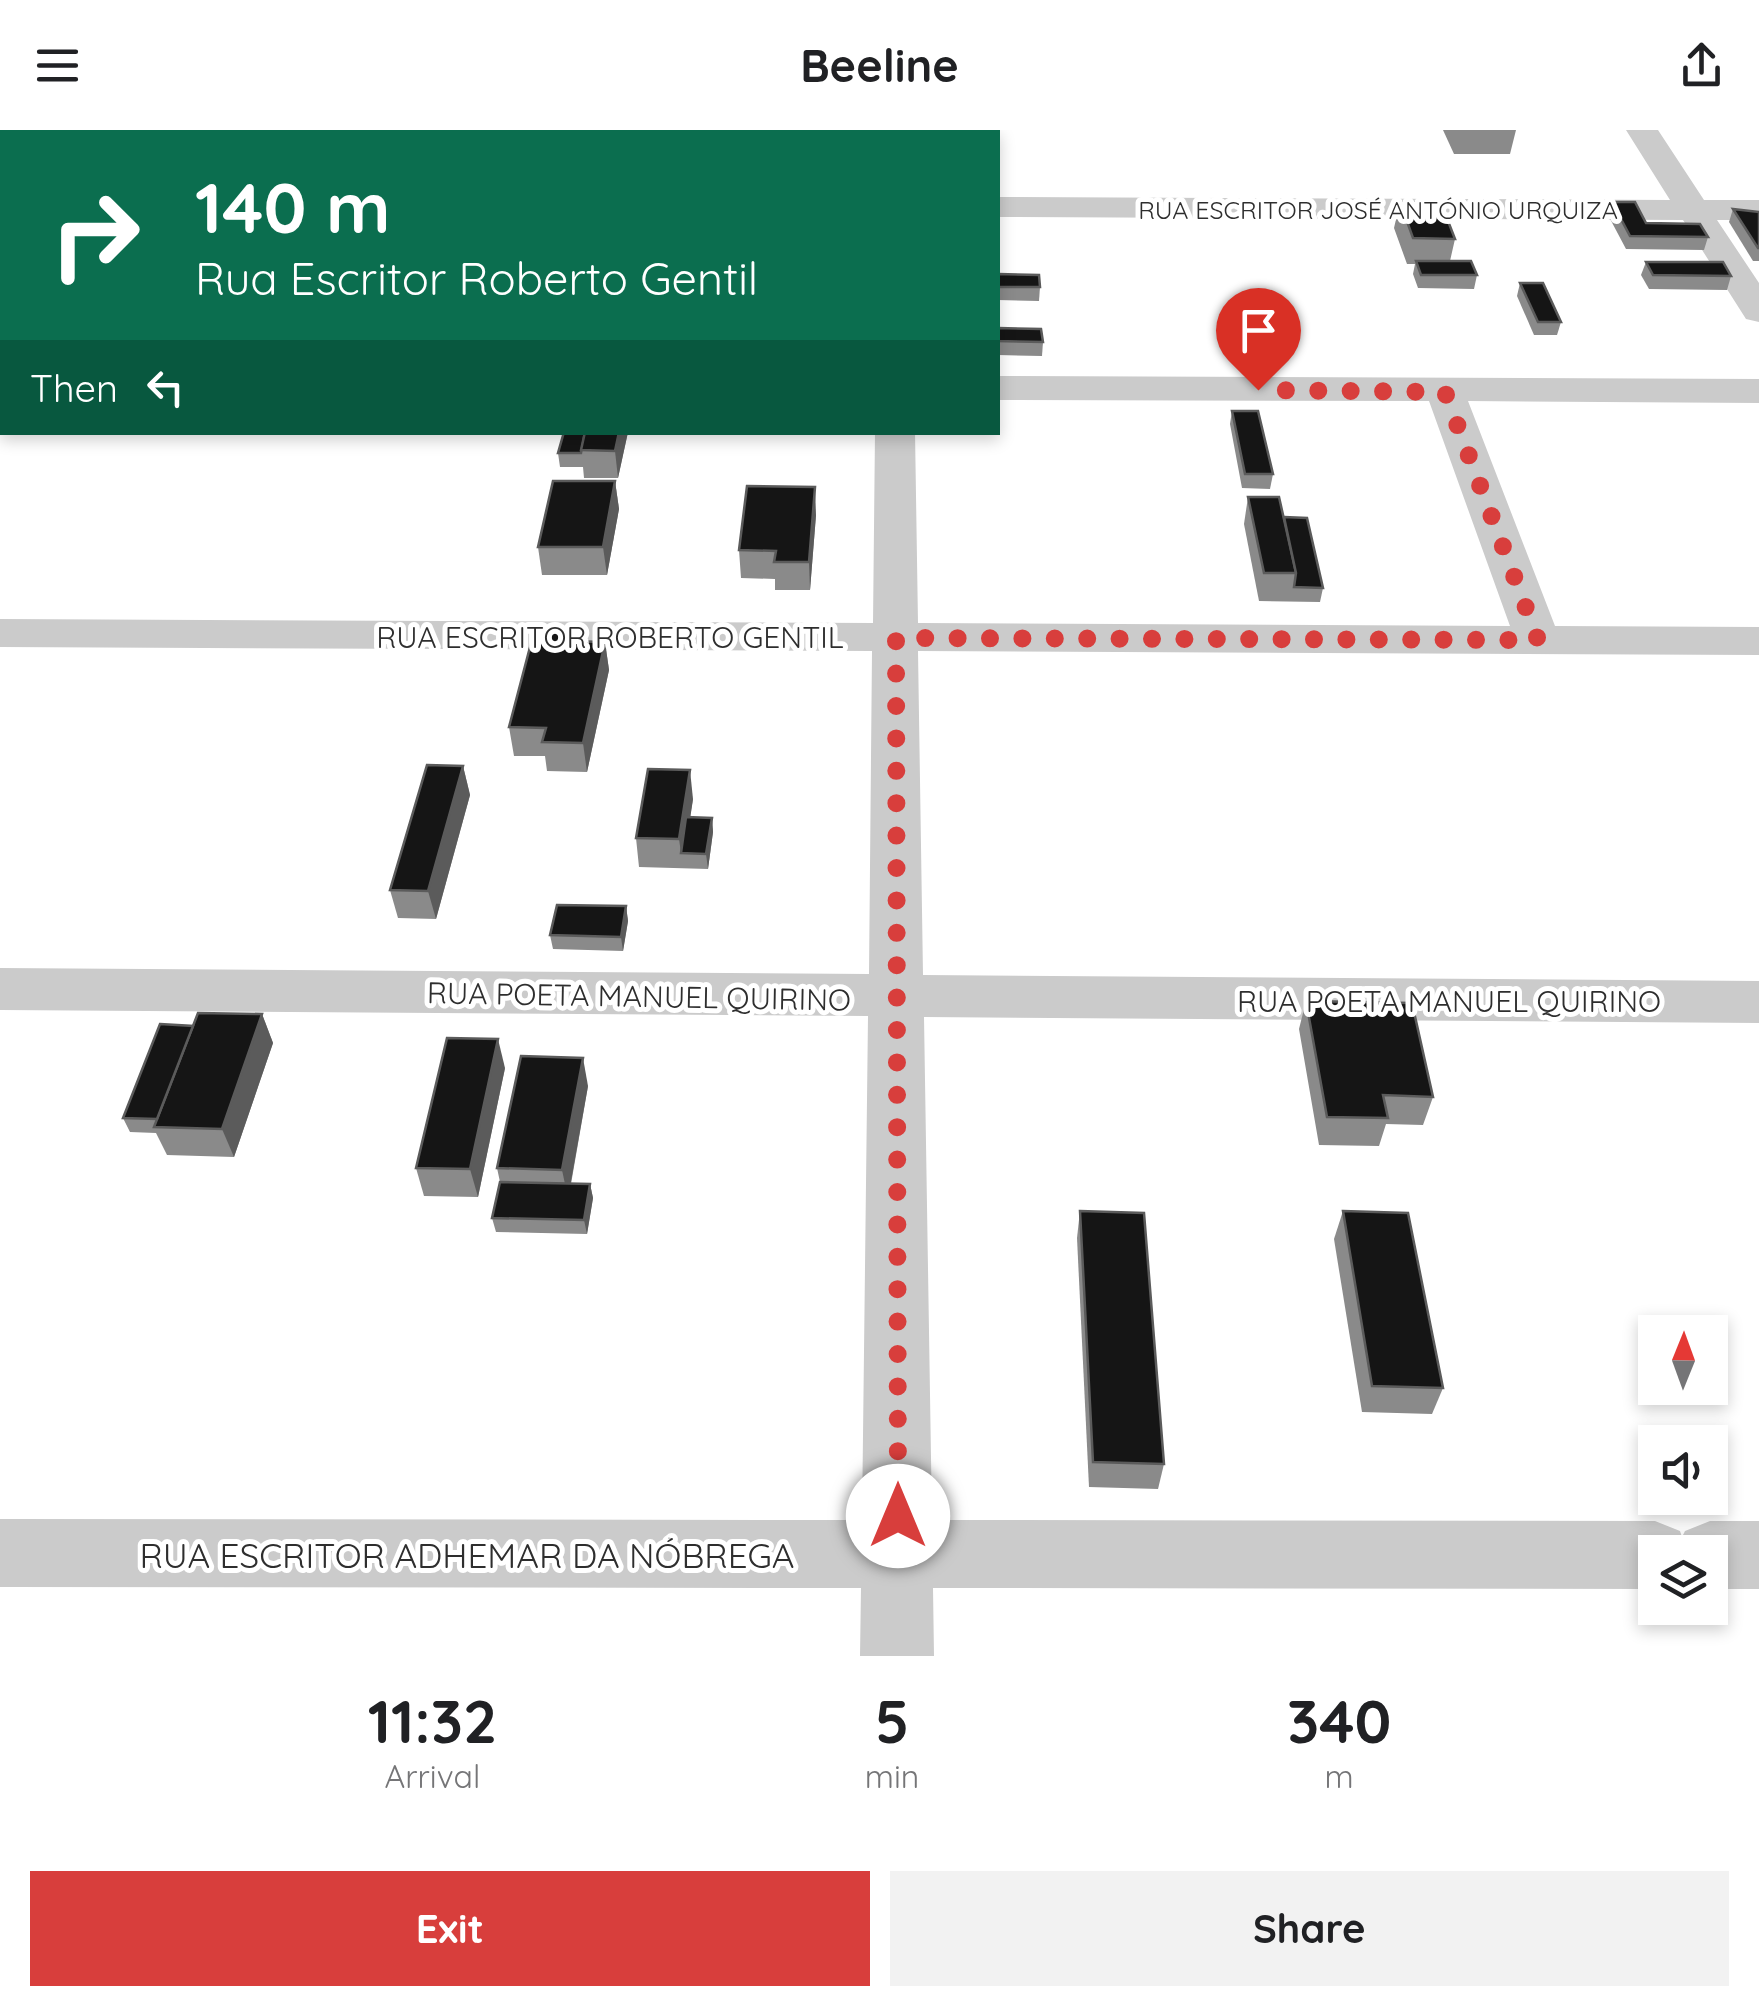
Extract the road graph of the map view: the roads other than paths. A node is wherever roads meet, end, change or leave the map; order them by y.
1 (1642, 130) edge
2 (1000, 207) edge
3 (1695, 210) junction
4 (1759, 210) edge
5 (1758, 309) edge
6 (1000, 388) edge
7 (1445, 392) junction
8 (1759, 392) edge
9 (895, 435) edge
10 (0, 633) edge
11 (896, 638) junction
12 (1538, 640) junction
13 (1759, 641) edge
14 (0, 989) edge
15 (895, 999) junction
16 (1759, 1002) edge
17 (0, 1553) edge
18 (898, 1556) junction
19 (1638, 1556) edge
20 (1728, 1556) edge
21 (1759, 1556) edge
22 (898, 1656) edge

1 - 3 street
2 - 3 street, RUA ESCRITOR JOSÉ ANTÓNIO URQUIZA
3 - 4 street, RUA ESCRITOR JOSÉ ANTÓNIO URQUIZA
3 - 5 street
6 - 7 street
7 - 8 street
7 - 12 street
9 - 11 street
10 - 11 street, RUA ESCRITOR ROBERTO GENTIL
11 - 12 street, RUA ESCRITOR ROBERTO GENTIL
11 - 15 street
12 - 13 street, RUA ESCRITOR ROBERTO GENTIL
14 - 15 street, RUA POETA MANUEL QUIRINO
15 - 16 street, RUA POETA MANUEL QUIRINO
15 - 18 street
17 - 18 street, RUA ESCRITOR ADHEMAR DA NÓBREGA
18 - 19 street, RUA ESCRITOR ADHEMAR DA NÓBREGA
18 - 22 street
20 - 21 street

